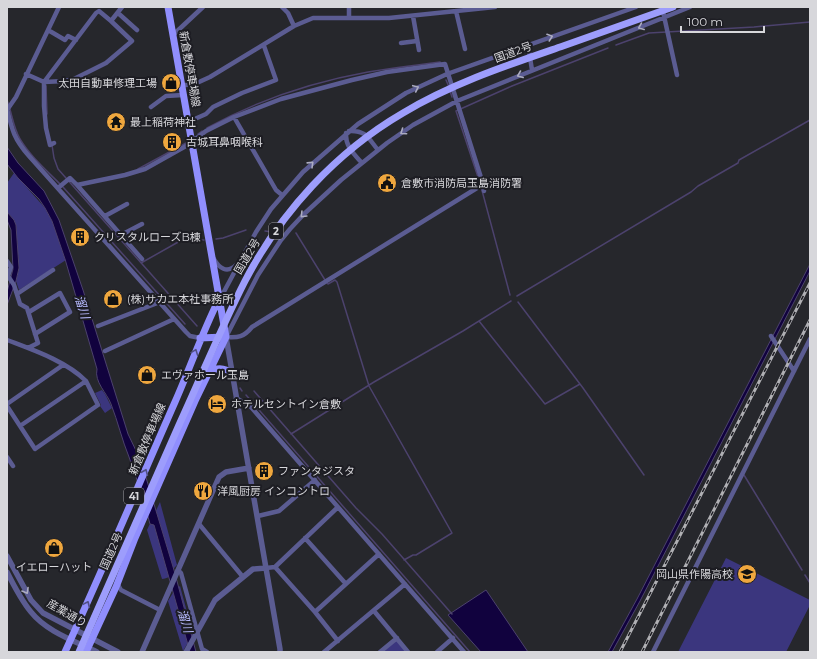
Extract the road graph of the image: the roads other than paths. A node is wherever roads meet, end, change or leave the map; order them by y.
1 (59, 7) edge
2 (122, 7) edge
3 (168, 7) edge
4 (203, 7) edge
5 (282, 7) edge
6 (349, 7) edge
7 (488, 7) edge
8 (495, 7) edge
9 (636, 7) edge
10 (662, 7) edge
11 (673, 7) edge
12 (690, 7) edge
13 (456, 11) junction
14 (118, 12) junction
15 (413, 16) junction
16 (664, 17) junction
17 (349, 18) junction
18 (111, 21) junction
19 (294, 26) junction
20 (48, 30) junction
21 (137, 30) dead end
22 (173, 35) junction
23 (76, 40) junction
24 (417, 41) junction
25 (401, 43) dead end
26 (528, 45) junction
27 (264, 46) junction
28 (464, 49) dead end
29 (419, 50) dead end
30 (532, 70) junction
31 (26, 74) junction
32 (447, 74) junction
33 (677, 75) dead end
34 (46, 82) junction
35 (182, 86) junction
36 (183, 95) junction
37 (457, 101) junction
38 (151, 107) dead end
39 (7, 110) edge
40 (234, 117) junction
41 (188, 122) junction
42 (348, 132) junction
43 (191, 142) junction
44 (52, 144) dead end
45 (378, 150) junction
46 (362, 163) junction
47 (63, 184) junction
48 (76, 184) junction
49 (476, 188) dead end
50 (484, 191) dead end
51 (282, 195) junction
52 (127, 204) dead end
53 (105, 216) junction
54 (142, 224) dead end
55 (122, 236) junction
56 (213, 258) junction
57 (142, 259) dead end
58 (7, 261) edge
59 (236, 265) junction
60 (53, 270) dead end
61 (17, 294) junction
62 (219, 300) junction
63 (160, 302) junction
64 (29, 312) junction
65 (174, 318) junction
66 (98, 326) dead end
67 (35, 334) junction
68 (226, 337) junction
69 (200, 338) junction
70 (772, 338) dead end
71 (810, 339) edge
72 (7, 340) edge
73 (28, 348) junction
74 (105, 351) dead end
75 (63, 365) junction
76 (794, 371) junction
77 (208, 373) junction
78 (232, 374) junction
79 (86, 381) junction
80 (182, 386) junction
81 (198, 394) junction
82 (236, 398) junction
83 (7, 405) edge
84 (20, 426) junction
85 (7, 457) edge
86 (13, 466) dead end
87 (249, 468) junction
88 (315, 480) junction
89 (129, 507) junction
90 (338, 507) junction
91 (145, 516) junction
92 (258, 516) junction
93 (199, 524) junction
94 (305, 538) junction
95 (379, 554) junction
96 (7, 556) edge
97 (104, 565) junction
98 (274, 567) junction
99 (266, 568) junction
100 (178, 570) junction
101 (7, 572) edge
102 (243, 577) junction
103 (117, 583) junction
104 (346, 584) junction
105 (405, 584) junction
106 (160, 610) junction
107 (374, 611) junction
108 (315, 612) junction
109 (75, 630) junction
110 (196, 635) junction
111 (397, 638) junction
112 (453, 638) junction
113 (70, 639) junction
114 (93, 639) junction
115 (338, 641) junction
116 (87, 650) edge
117 (187, 651) edge
118 (65, 652) edge
119 (79, 652) edge
120 (97, 652) edge
121 (118, 652) edge
122 (142, 652) edge
123 (208, 652) edge
124 (280, 652) edge
125 (324, 652) edge
126 (380, 652) edge
127 (408, 652) edge
128 (437, 652) edge
129 (464, 652) edge
130 (653, 652) edge

1 - 20 street
2 - 14 street
3 - 22 main road, 新倉敷停車場線
4 - 22 street
5 - 19 street
6 - 17 street
7 - 8 street
7 - 13 street
26 -> 9 street
10 - 16 street
11 - 119 highway, 国道2号 / 2, bridge
12 - 16 street
13 - 15 street
13 - 28 street
14 - 18 street
14 - 21 street
15 - 17 street
15 - 24 street
16 -> 30 street
16 - 33 street
17 - 19 street
18 - 23 street
18 - 34 street
19 - 27 street
20 - 23 street
20 - 31 street
22 - 35 main road, 新倉敷停車場線
23 - 34 street
24 - 25 street
24 - 29 street
26 - 30 street
26 - 32 street
27 - 35 street
27 - 41 street
30 -> 37 street
31 - 34 street
31 - 39 street
32 - 37 street
32 - 40 street
42 -> 32 street
34 - 44 street
35 - 36 main road, 新倉敷停車場線
36 - 38 street
36 - 41 main road, 新倉敷停車場線
37 -> 45 street
37 - 50 street
39 - 47 street
40 - 43 street
40 - 51 street
41 - 43 main road, 新倉敷停車場線
42 - 45 street
42 - 46 street
51 -> 42 street
43 - 48 street
43 - 56 main road, 新倉敷停車場線
45 - 46 street
46 -> 68 street
47 - 48 street
47 - 63 street
48 - 53 street
49 - 68 street
51 - 59 street
52 - 53 street
53 - 55 street
54 - 55 street
55 - 57 street
56 - 59 street
56 - 62 main road, 新倉敷停車場線
58 - 61 street
59 - 62 street
60 - 61 street
61 - 64 street
62 - 68 main road, 新倉敷停車場線
62 - 69 main road, 新倉敷停車場線 / 41
63 - 65 street
63 - 66 street
64 - 67 street
64 - 67 street
65 - 69 street
65 - 74 street
67 - 73 street
68 - 69 main road
68 - 77 main road, 41
68 - 78 street
80 -> 69 main road, 新倉敷停車場線 / 41
70 - 76 street
71 - 76 street
72 - 73 street
73 - 75 street
75 - 79 street
75 - 83 street
76 - 130 street
77 - 78 main road
77 - 81 main road, 41
78 - 82 street
79 - 84 street
79 - 84 street
80 - 81 main road
89 -> 80 main road, 新倉敷停車場線 / 41
81 - 91 main road, 41
82 - 87 street
82 - 88 street
83 - 84 street
85 - 86 street
87 - 92 street
87 - 93 street
88 - 90 street
88 - 92 street
89 - 91 main road
89 - 97 main road, 新倉敷停車場線 / 41
90 - 94 street
90 - 95 street
91 - 103 main road, 41
92 - 99 street
93 - 100 street
93 - 102 street
94 - 98 street
94 - 104 street
95 - 104 street
95 - 105 street
96 -> 109 street, 産業通り
97 - 103 main road
109 -> 97 main road, 新倉敷停車場線 / 41
98 - 99 street
98 - 108 street
99 - 102 street
99 - 124 street
100 - 106 street
100 - 110 street
101 - 113 street, 産業通り
102 - 110 street
103 - 106 street
103 - 114 main road, 41
104 - 108 street
105 - 107 street
105 - 112 street
106 - 122 street
107 - 111 street
107 - 115 street
108 - 115 street
109 - 113 main road, 新倉敷停車場線 / 41
109 - 114 street, 産業通り
110 - 117 street
110 - 123 street
111 - 126 street
111 - 127 street
112 - 128 street
112 - 129 street
113 - 116 street, 産業通り
113 - 118 main road, 新倉敷停車場線 / 41
114 - 116 main road, 41
114 - 121 street, 産業通り
115 - 125 street
116 - 120 street, 産業通り

